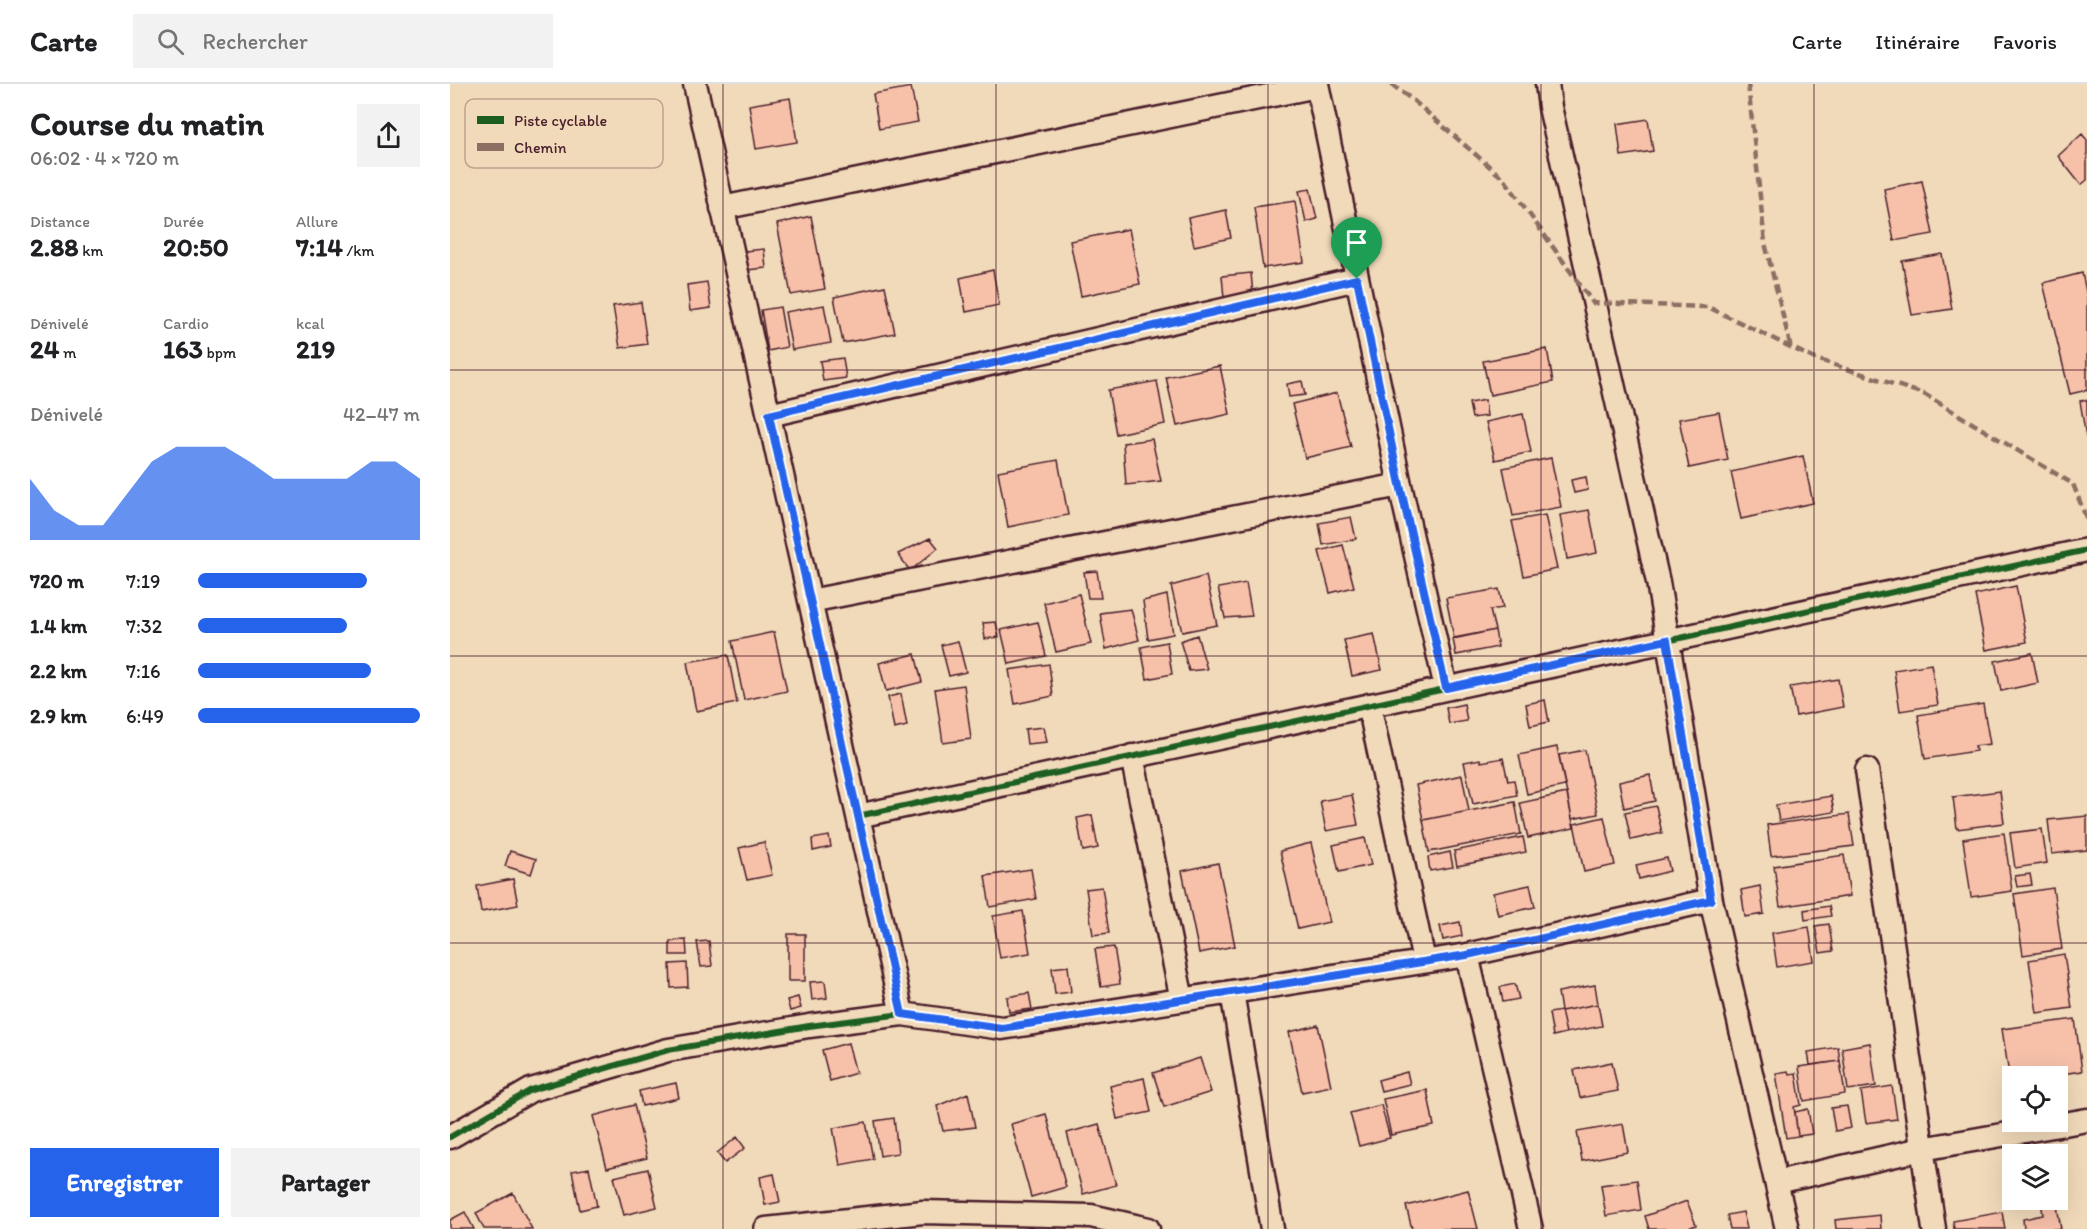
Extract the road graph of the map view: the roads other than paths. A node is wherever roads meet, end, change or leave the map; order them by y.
1 (695, 84) edge
2 (1547, 84) edge
3 (1317, 85) edge
4 (722, 208) junction
5 (1357, 279) junction
6 (769, 415) junction
7 (1400, 485) junction
8 (2087, 550) edge
9 (810, 601) junction
10 (1667, 640) junction
11 (1446, 688) junction
12 (1369, 705) junction
13 (1132, 756) junction
14 (1867, 770) dead end
15 (858, 816) junction
16 (1711, 900) junction
17 (1467, 955) junction
18 (1424, 961) junction
19 (1232, 992) junction
20 (1182, 1000) junction
21 (902, 1014) junction
22 (2087, 1120) edge
23 (450, 1137) edge
24 (1922, 1149) junction
25 (1777, 1182) junction
26 (766, 1229) edge
27 (1148, 1229) edge
28 (1272, 1229) edge
29 (1532, 1229) edge
30 (1787, 1229) edge
31 (1934, 1229) edge

1 - 4 street
2 - 10 street
3 - 4 street
3 - 5 street
4 - 6 street
5 - 6 street
5 - 7 street
6 - 9 street
7 - 9 street
7 - 11 street
8 - 10 street
9 - 15 street
10 - 11 street
10 - 16 street
11 - 12 street
12 - 13 street
12 - 18 street
13 - 15 street
13 - 20 street
14 - 24 street
15 - 21 street
16 - 17 street
16 - 25 street
17 - 18 street
17 - 29 street
18 - 19 street
19 - 20 street
19 - 28 street
20 - 21 street
21 - 23 street
22 - 24 street
24 - 25 street
24 - 31 street
25 - 30 street
26 - 27 street

